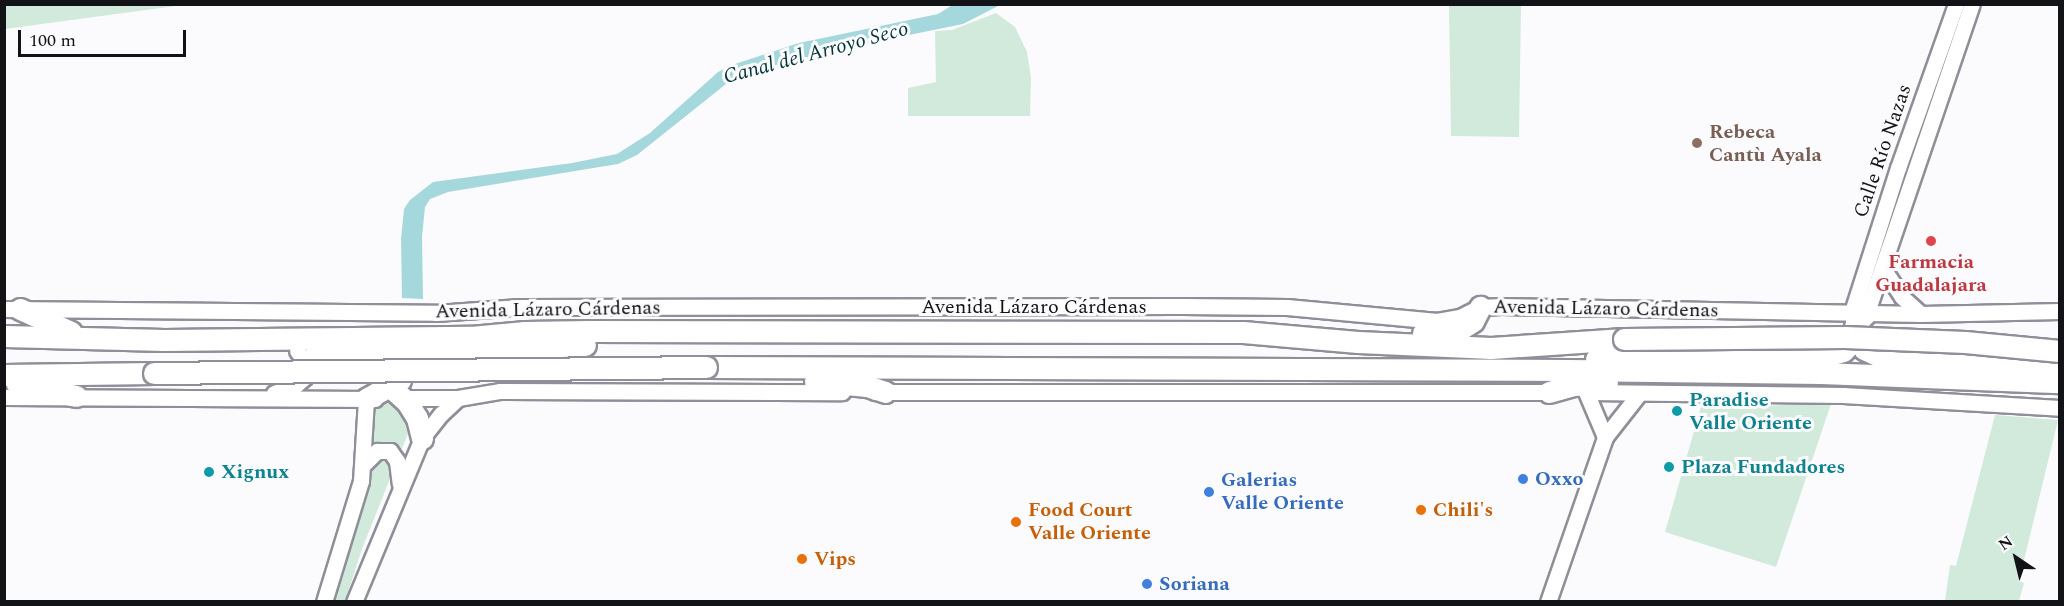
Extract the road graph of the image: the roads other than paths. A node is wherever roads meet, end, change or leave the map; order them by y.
1 (1956, 4) edge
2 (1972, 4) edge
3 (1884, 270) junction
4 (1480, 308) junction
5 (12, 309) edge
6 (1815, 310) junction
7 (2060, 311) edge
8 (1927, 314) junction
9 (1859, 316) junction
10 (4, 327) edge
11 (679, 333) junction
12 (4, 336) edge
13 (37, 336) junction
14 (86, 338) junction
15 (164, 340) junction
16 (1358, 342) junction
17 (510, 348) junction
18 (297, 351) junction
19 (2060, 351) edge
20 (352, 353) junction
21 (401, 354) junction
22 (1807, 355) junction
23 (443, 356) junction
24 (1925, 361) junction
25 (715, 367) junction
26 (2060, 368) edge
27 (1568, 370) junction
28 (1781, 373) junction
29 (4, 375) edge
30 (4, 381) edge
31 (1999, 382) junction
32 (2060, 382) edge
33 (390, 386) junction
34 (500, 391) junction
35 (885, 392) junction
36 (1549, 392) junction
37 (1586, 392) junction
38 (1638, 394) junction
39 (76, 396) junction
40 (2060, 396) edge
41 (4, 397) edge
42 (250, 398) junction
43 (366, 399) junction
44 (458, 399) junction
45 (2060, 408) edge
46 (1605, 437) junction
47 (422, 438) junction
48 (363, 465) junction
49 (400, 484) junction
50 (324, 602) edge
51 (354, 602) edge
52 (1548, 602) edge

1 - 9 street, Calle Río Nazas
2 - 3 street, Calle Río Nazas
3 - 8 street
3 - 9 street, Calle Río Nazas
4 - 5 street, Avenida Lázaro Cárdenas
4 - 6 street, Avenida Lázaro Cárdenas
4 - 16 highway
5 - 14 highway
6 - 9 street, Avenida Lázaro Cárdenas
6 - 22 street
7 - 8 street, Avenida Lázaro Cárdenas
8 - 9 street, Avenida Lázaro Cárdenas
8 - 24 street
9 - 22 highway
9 - 24 highway
10 - 13 highway
11 - 15 highway, Avenida Lázaro Cárdenas
11 - 16 highway, Avenida Lázaro Cárdenas
11 - 17 highway
12 - 13 highway, Avenida Lázaro Cárdenas
13 - 14 highway, Avenida Lázaro Cárdenas
14 - 15 highway, Avenida Lázaro Cárdenas
15 - 18 highway
16 - 19 highway, Avenida Lázaro Cárdenas, bridge
17 - 23 highway
17 - 34 street
18 - 20 highway
18 - 42 street
20 - 21 highway
20 - 33 highway
21 - 23 highway
21 - 33 highway
22 - 27 highway
23 - 33 highway
24 - 26 highway
25 - 27 highway
25 - 29 highway, bridge
25 - 35 highway
27 - 28 highway
28 - 31 highway
28 - 36 highway
30 - 39 highway
31 - 32 highway
31 - 40 highway
33 - 43 highway
33 - 43 street
33 - 44 street
33 - 47 highway
34 - 35 street
34 - 44 street
35 - 36 street
36 - 37 street
37 - 38 street
37 - 46 street
38 - 45 street
38 - 46 street
39 - 41 street
39 - 42 street
42 - 43 street
43 - 48 street
44 - 47 street
46 - 52 street
47 - 49 street
48 - 49 street
48 - 50 street
49 - 51 street

